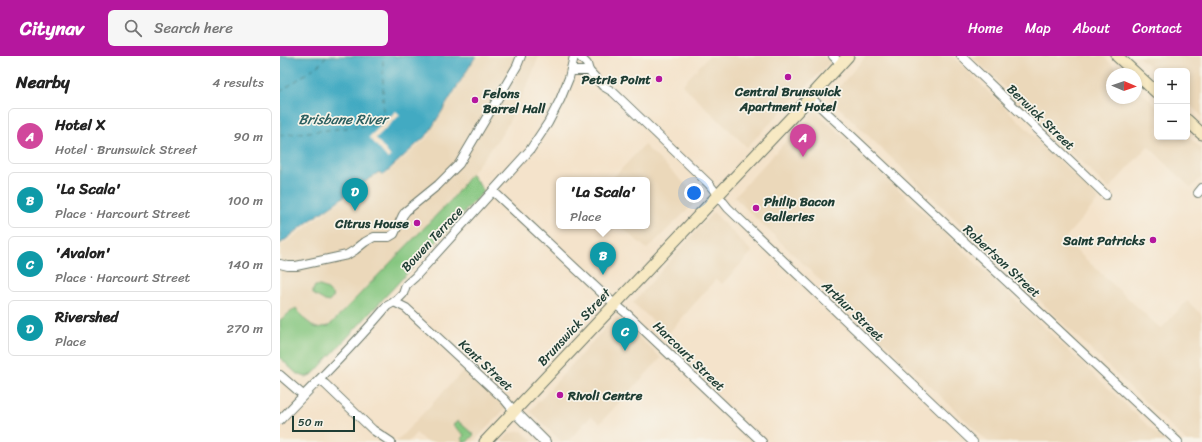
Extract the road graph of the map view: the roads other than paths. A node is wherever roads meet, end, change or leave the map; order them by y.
1 (521, 56) edge
2 (574, 56) edge
3 (579, 56) edge
4 (961, 56) edge
5 (1118, 56) edge
6 (840, 58) edge
7 (571, 71) junction
8 (590, 72) junction
9 (1154, 90) edge
10 (810, 97) junction
11 (1190, 123) edge
12 (1202, 134) edge
13 (493, 191) junction
14 (717, 195) junction
15 (1106, 195) dead end
16 (280, 264) edge
17 (403, 294) junction
18 (394, 302) junction
19 (615, 304) junction
20 (406, 308) junction
21 (280, 375) edge
22 (319, 380) junction
23 (303, 395) junction
24 (514, 411) junction
25 (280, 420) edge
26 (391, 442) edge
27 (485, 442) edge
28 (545, 442) edge
29 (762, 442) edge
30 (973, 442) edge
31 (1178, 442) edge

1 - 16 street
2 - 7 street, Bowen Terrace
3 - 8 street, Arthur Street
4 - 15 street, Berwick Street
5 - 9 main road
6 - 10 main road, Brunswick Street
7 - 8 street
7 - 13 street, Bowen Terrace
8 - 14 street, Arthur Street
10 - 14 main road, Brunswick Street
10 - 31 street, Robertson Street
11 - 12 main road
13 - 17 street, Bowen Terrace
13 - 19 street, Harcourt Street
14 - 19 main road, Brunswick Street
14 - 30 street, Arthur Street
17 - 18 street, Bowen Terrace
17 - 20 street
18 - 20 street, Kent Street
18 - 22 street, Bowen Terrace
19 - 24 main road, Brunswick Street
19 - 29 street, Harcourt Street
20 - 24 street, Kent Street
21 - 23 street
22 - 23 street, Bowen Terrace
22 - 26 street
23 - 25 street, Bowen Terrace
24 - 27 main road, Brunswick Street
24 - 28 street, Kent Street

